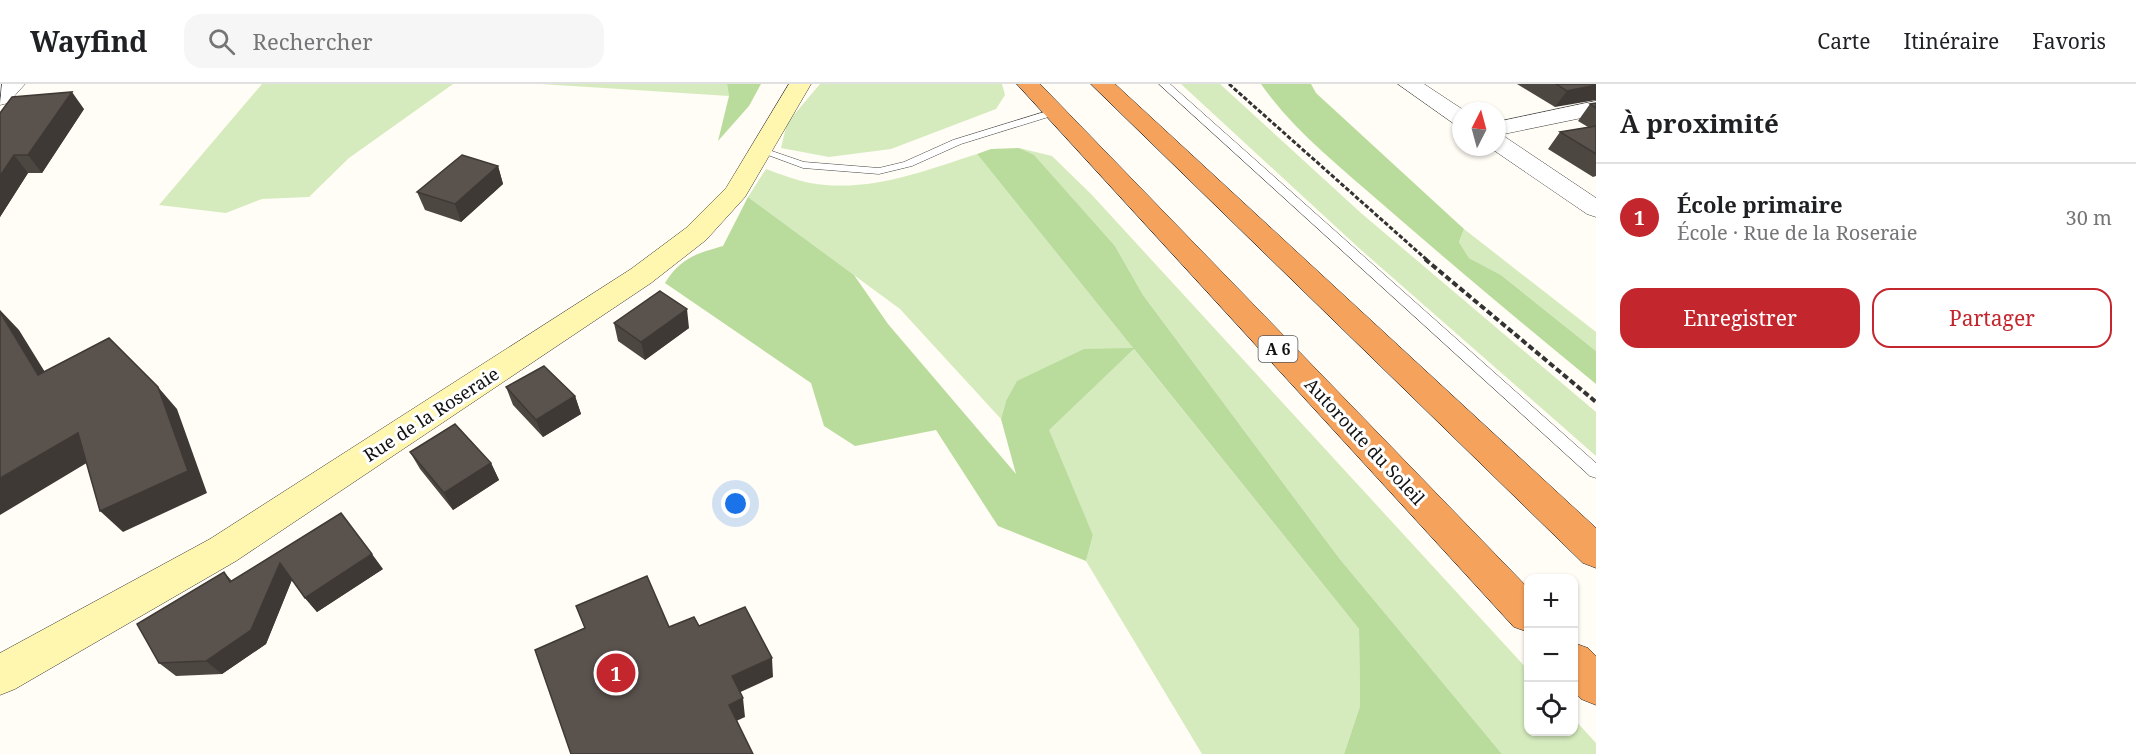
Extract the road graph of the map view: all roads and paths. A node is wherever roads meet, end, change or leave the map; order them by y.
1 (14, 84) edge
2 (800, 84) edge
3 (1028, 84) edge
4 (1102, 84) edge
5 (1164, 84) edge
6 (1229, 84) edge
7 (1409, 84) edge
8 (0, 98) edge
9 (1596, 108) edge
10 (1054, 112) junction
11 (1452, 112) edge
12 (1506, 127) edge
13 (1506, 148) edge
14 (763, 151) junction
15 (1596, 209) edge
16 (1596, 402) edge
17 (1596, 472) edge
18 (1596, 552) edge
19 (1524, 610) edge
20 (1578, 666) edge
21 (0, 675) edge
22 (1596, 685) edge

1 - 8 street
2 - 14 street, Rue de la Roseraie
3 - 10 highway, Autoroute du Soleil / A 6
4 - 18 highway
5 - 17 lane
6 - 16 path
7 - 11 street
9 - 12 street
10 - 14 lane
10 - 19 highway, Autoroute du Soleil / A 6
13 - 15 street
14 - 21 street, Rue de la Roseraie
20 - 22 highway

